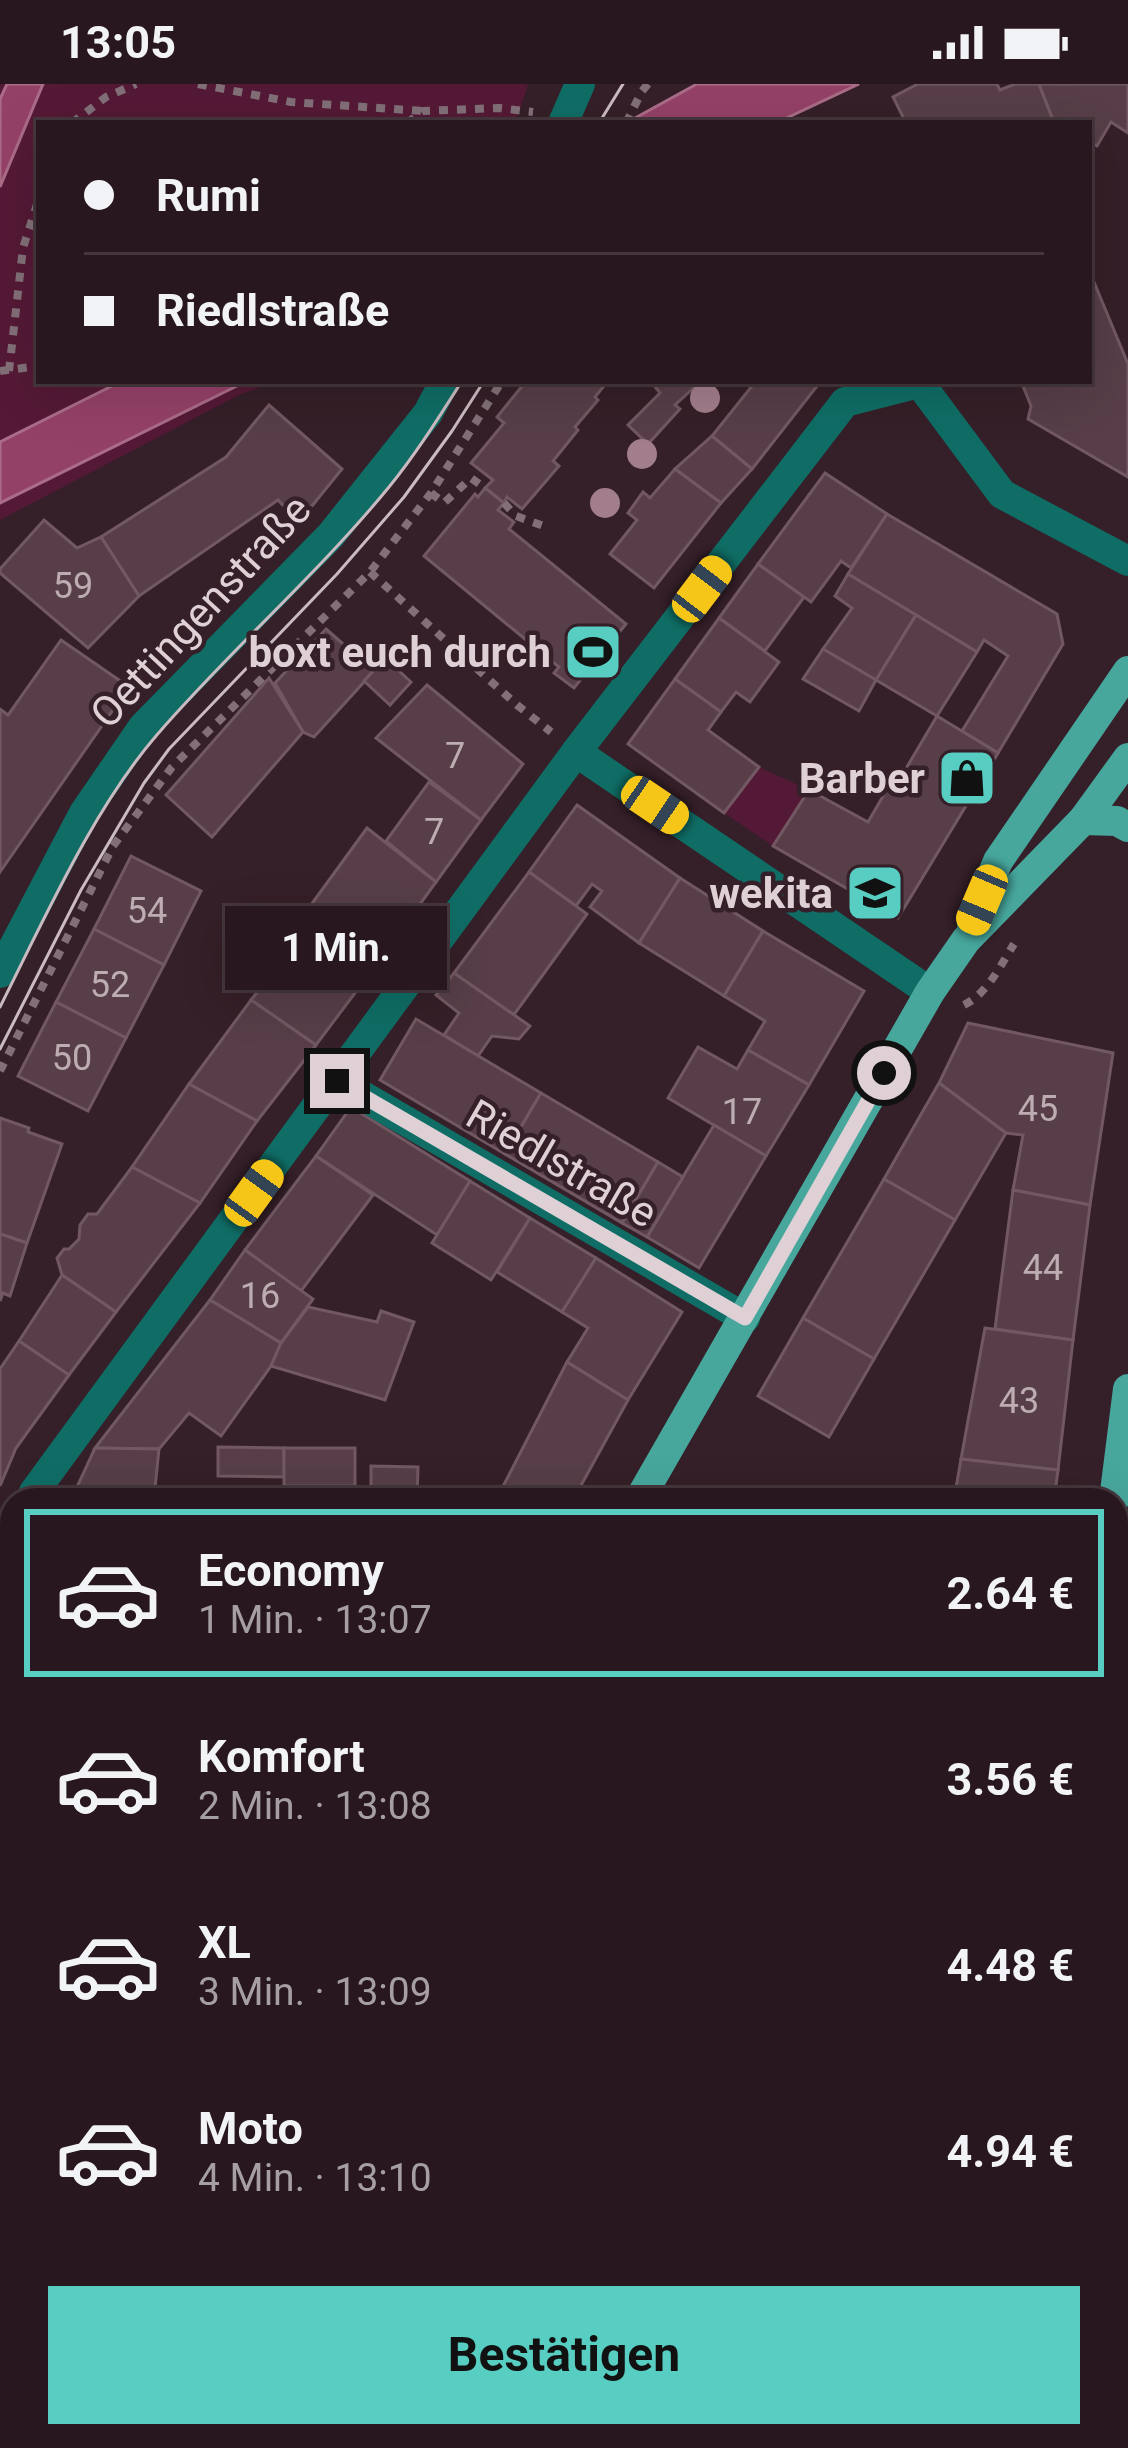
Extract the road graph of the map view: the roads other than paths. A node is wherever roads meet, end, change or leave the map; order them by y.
1 (580, 84) edge
2 (565, 119) edge
3 (443, 384) edge
4 (911, 384) edge
5 (920, 384) edge
6 (1128, 561) edge
7 (1128, 671) edge
8 (576, 752) junction
9 (1128, 758) edge
10 (1083, 820) junction
11 (1128, 826) edge
12 (965, 940) junction
13 (0, 973) edge
14 (930, 992) junction
15 (337, 1081) junction
16 (745, 1318) junction
17 (1128, 1389) edge
18 (37, 1488) edge
19 (646, 1488) edge
20 (1116, 1488) edge

1 - 2 street
3 - 13 street, Oettingenstraße
4 - 8 street
5 - 6 street
7 - 12 main road
8 - 14 street
8 - 15 street
9 - 10 main road
10 - 11 main road
10 - 12 main road
12 - 14 main road
14 - 16 main road
15 - 16 street, Riedlstraße
15 - 18 street
16 - 19 main road
17 - 20 main road

